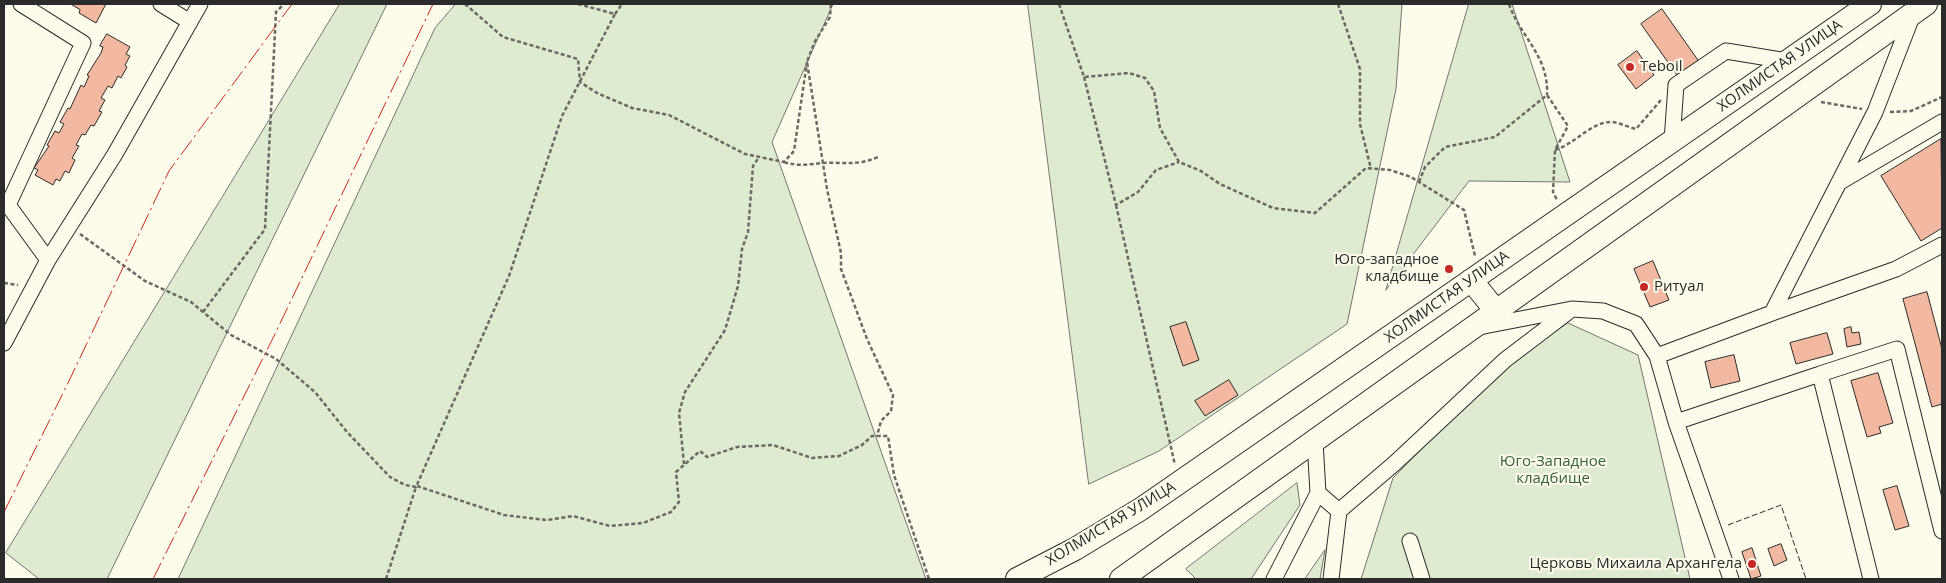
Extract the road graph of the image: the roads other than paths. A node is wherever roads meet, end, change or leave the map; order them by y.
1 (22, 4) edge
2 (161, 4) edge
3 (200, 4) edge
4 (1870, 4) edge
5 (1920, 8) edge
6 (190, 22) junction
7 (1787, 61) junction
8 (1942, 122) edge
9 (1672, 141) junction
10 (1840, 182) junction
11 (6, 205) edge
12 (1942, 245) edge
13 (48, 260) junction
14 (1475, 277) junction
15 (1572, 309) junction
16 (1496, 311) junction
17 (1772, 313) junction
18 (10, 319) edge
19 (1473, 328) junction
20 (4, 343) edge
21 (1657, 356) junction
22 (1820, 374) junction
23 (1676, 422) junction
24 (1315, 441) junction
25 (1318, 494) junction
26 (1339, 511) junction
27 (1942, 531) edge
28 (1410, 541) dead end
29 (1017, 579) edge
30 (1122, 579) edge
31 (1274, 579) edge
32 (1331, 579) edge
33 (1422, 579) edge
34 (1731, 579) edge
35 (1870, 579) edge

1 - 11 lane
2 - 6 lane
3 - 6 lane
4 - 7 highway, ХОЛМИСТАЯ УЛИЦА
5 - 10 lane
5 - 16 highway
6 - 13 lane
7 - 9 highway, ХОЛМИСТАЯ УЛИЦА
7 - 9 lane
8 - 10 lane
9 - 14 highway, ХОЛМИСТАЯ УЛИЦА
10 - 17 lane
11 - 13 lane
12 - 17 lane
13 - 18 lane
14 - 16 highway
14 - 29 highway, ХОЛМИСТАЯ УЛИЦА
15 - 19 lane
15 - 21 lane
15 - 26 lane
16 - 19 highway
17 - 21 lane
18 - 20 lane
19 - 24 highway
21 - 23 lane
22 - 23 lane
22 - 27 lane
22 - 35 lane
23 - 34 lane
24 - 25 lane
24 - 30 highway
25 - 26 lane
25 - 31 lane
26 - 32 lane
28 - 33 lane

